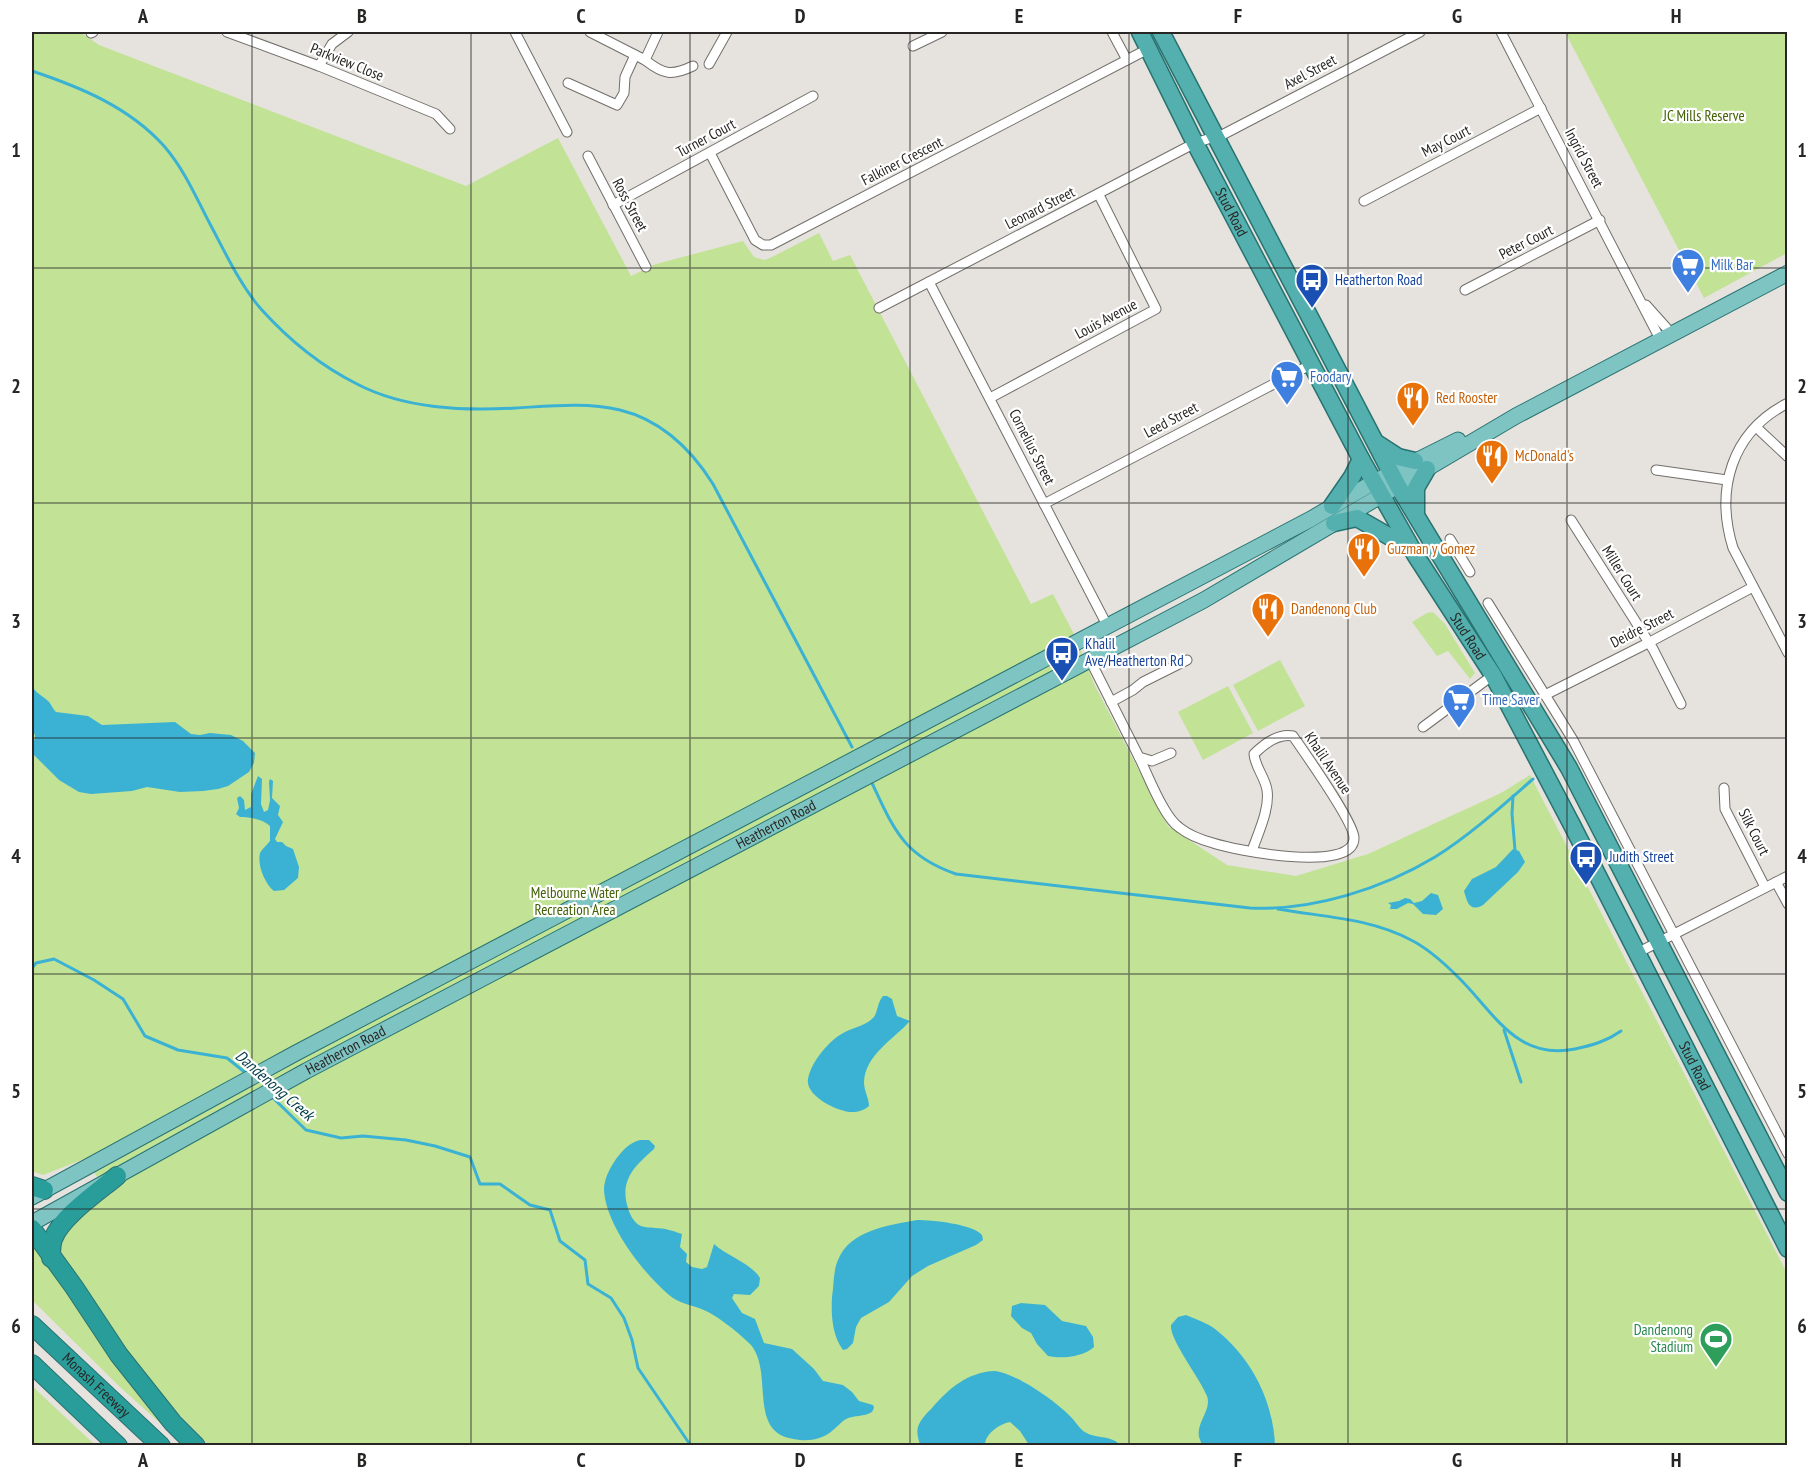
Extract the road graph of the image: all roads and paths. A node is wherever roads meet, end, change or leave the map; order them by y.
1 (227, 32) edge
2 (348, 32) edge
3 (515, 32) edge
4 (591, 32) edge
5 (658, 32) edge
6 (727, 32) edge
7 (942, 32) edge
8 (1112, 32) edge
9 (1140, 32) edge
10 (1419, 32) edge
11 (1501, 32) edge
12 (1165, 33) edge
13 (913, 46) dead end
14 (1148, 49) junction
15 (635, 55) junction
16 (645, 60) junction
17 (1127, 60) junction
18 (709, 64) dead end
19 (319, 66) junction
20 (693, 66) dead end
21 (568, 83) dead end
22 (813, 96) dead end
23 (1541, 108) junction
24 (450, 129) dead end
25 (567, 132) dead end
26 (1215, 138) junction
27 (1195, 143) junction
28 (710, 153) junction
29 (588, 156) dead end
30 (1099, 195) junction
31 (1364, 201) dead end
32 (613, 205) junction
33 (1600, 220) junction
34 (646, 267) dead end
35 (1788, 273) edge
36 (929, 282) junction
37 (1465, 291) dead end
38 (879, 308) dead end
39 (1665, 336) junction
40 (1312, 364) junction
41 (990, 398) junction
42 (1788, 403) edge
43 (1756, 427) junction
44 (1375, 441) junction
45 (1788, 457) edge
46 (1360, 459) junction
47 (1421, 465) junction
48 (1656, 470) dead end
49 (1395, 479) junction
50 (1727, 480) junction
51 (1378, 488) junction
52 (1044, 504) junction
53 (1332, 506) junction
54 (1417, 516) junction
55 (1571, 520) dead end
56 (1334, 523) junction
57 (1450, 539) dead end
58 (1413, 549) junction
59 (1453, 559) junction
60 (1470, 572) dead end
61 (1753, 587) junction
62 (1488, 603) dead end
63 (1108, 627) junction
64 (1080, 641) junction
65 (1648, 643) junction
66 (1118, 645) junction
67 (1788, 653) edge
68 (1090, 660) junction
69 (1186, 660) dead end
70 (1493, 675) junction
71 (1545, 695) junction
72 (1111, 702) junction
73 (1681, 704) dead end
74 (1423, 727) dead end
75 (1171, 753) dead end
76 (1139, 757) junction
77 (1724, 788) dead end
78 (1252, 851) junction
79 (1788, 876) edge
80 (1776, 882) junction
81 (1765, 887) junction
82 (1788, 904) edge
83 (1673, 934) junction
84 (1658, 942) junction
85 (1637, 953) junction
86 (1788, 1154) edge
87 (117, 1176) junction
88 (36, 1190) edge
89 (1788, 1193) edge
90 (32, 1223) edge
91 (32, 1229) edge
92 (1788, 1249) edge
93 (51, 1258) junction
94 (32, 1325) edge
95 (32, 1365) edge
96 (117, 1446) edge
97 (161, 1446) edge
98 (196, 1446) edge

1 - 19 street, Parkview Close
2 - 19 street
3 - 25 street
4 - 15 street
5 - 16 street
6 - 18 street
7 - 13 street
8 - 17 street
9 - 14 highway, Stud Road
10 - 26 street, Axel Street
11 - 23 street, Ingrid Street
12 - 14 highway
12 - 26 highway, Stud Road
14 - 17 street, Falkiner Crescent
14 - 27 highway, Stud Road
15 - 16 street
15 - 21 street
16 - 20 street
17 - 28 street, Falkiner Crescent
19 - 24 street, Parkview Close
22 - 28 street, Turner Court
23 - 31 street, May Court
23 - 33 street, Ingrid Street
26 - 27 street, Leonard Street
26 - 44 highway, Stud Road
27 - 30 street, Leonard Street
27 - 40 highway, Stud Road
28 - 32 street, Turner Court
29 - 32 street, Ross Street
30 - 36 street, Leonard Street
30 - 41 street, Louis Avenue
32 - 34 street, Ross Street
33 - 37 street, Peter Court
33 - 39 street, Ingrid Street
35 - 39 main road, Heatherton Road
36 - 38 street, Leonard Street
36 - 41 street, Cornelius Street
39 - 47 main road, Heatherton Road
40 - 46 highway, Stud Road
40 - 52 street, Leed Street
41 - 52 street, Cornelius Street
42 - 43 street
43 - 45 street
43 - 50 street
44 - 47 highway
44 - 49 highway, Stud Road
46 - 51 highway, Stud Road
46 - 53 highway
47 - 49 main road, Heatherton Road
47 - 54 highway
48 - 50 street
49 - 51 main road, Heatherton Road
49 - 54 highway, Stud Road
50 - 61 street
51 - 53 main road, Heatherton Road
51 - 56 main road, Heatherton Road
51 - 58 highway, Stud Road
52 - 63 street, Cornelius Street
53 - 63 main road, Heatherton Road
54 - 59 highway, Stud Road
55 - 65 street, Miller Court
56 - 58 highway
56 - 66 main road, Heatherton Road
57 - 59 street
58 - 70 highway, Stud Road
59 - 60 street
59 - 84 highway, Stud Road
61 - 65 street, Deidre Street
61 - 67 street
62 - 71 street
63 - 64 main road, Heatherton Road
63 - 66 main road
64 - 68 main road
64 - 88 main road, Heatherton Road
65 - 71 street, Deidre Street
65 - 73 street, Miller Court
66 - 68 main road, Heatherton Road
68 - 72 street, Khalil Avenue
68 - 87 main road, Heatherton Road
69 - 72 street
70 - 74 street
70 - 85 highway, Stud Road
71 - 83 street
72 - 76 street, Khalil Avenue
75 - 76 street
76 - 78 street, Khalil Avenue
77 - 81 street, Silk Court
78 - 78 street, Khalil Avenue
79 - 80 street
80 - 81 street
80 - 82 street
81 - 83 street
83 - 84 street
83 - 86 street
84 - 85 street
84 - 89 highway, Stud Road
85 - 92 highway, Stud Road
87 - 90 main road, Heatherton Road
87 - 93 highway
91 - 93 highway
93 - 98 highway
94 - 97 highway, Monash Freeway
95 - 96 highway, Monash Freeway

